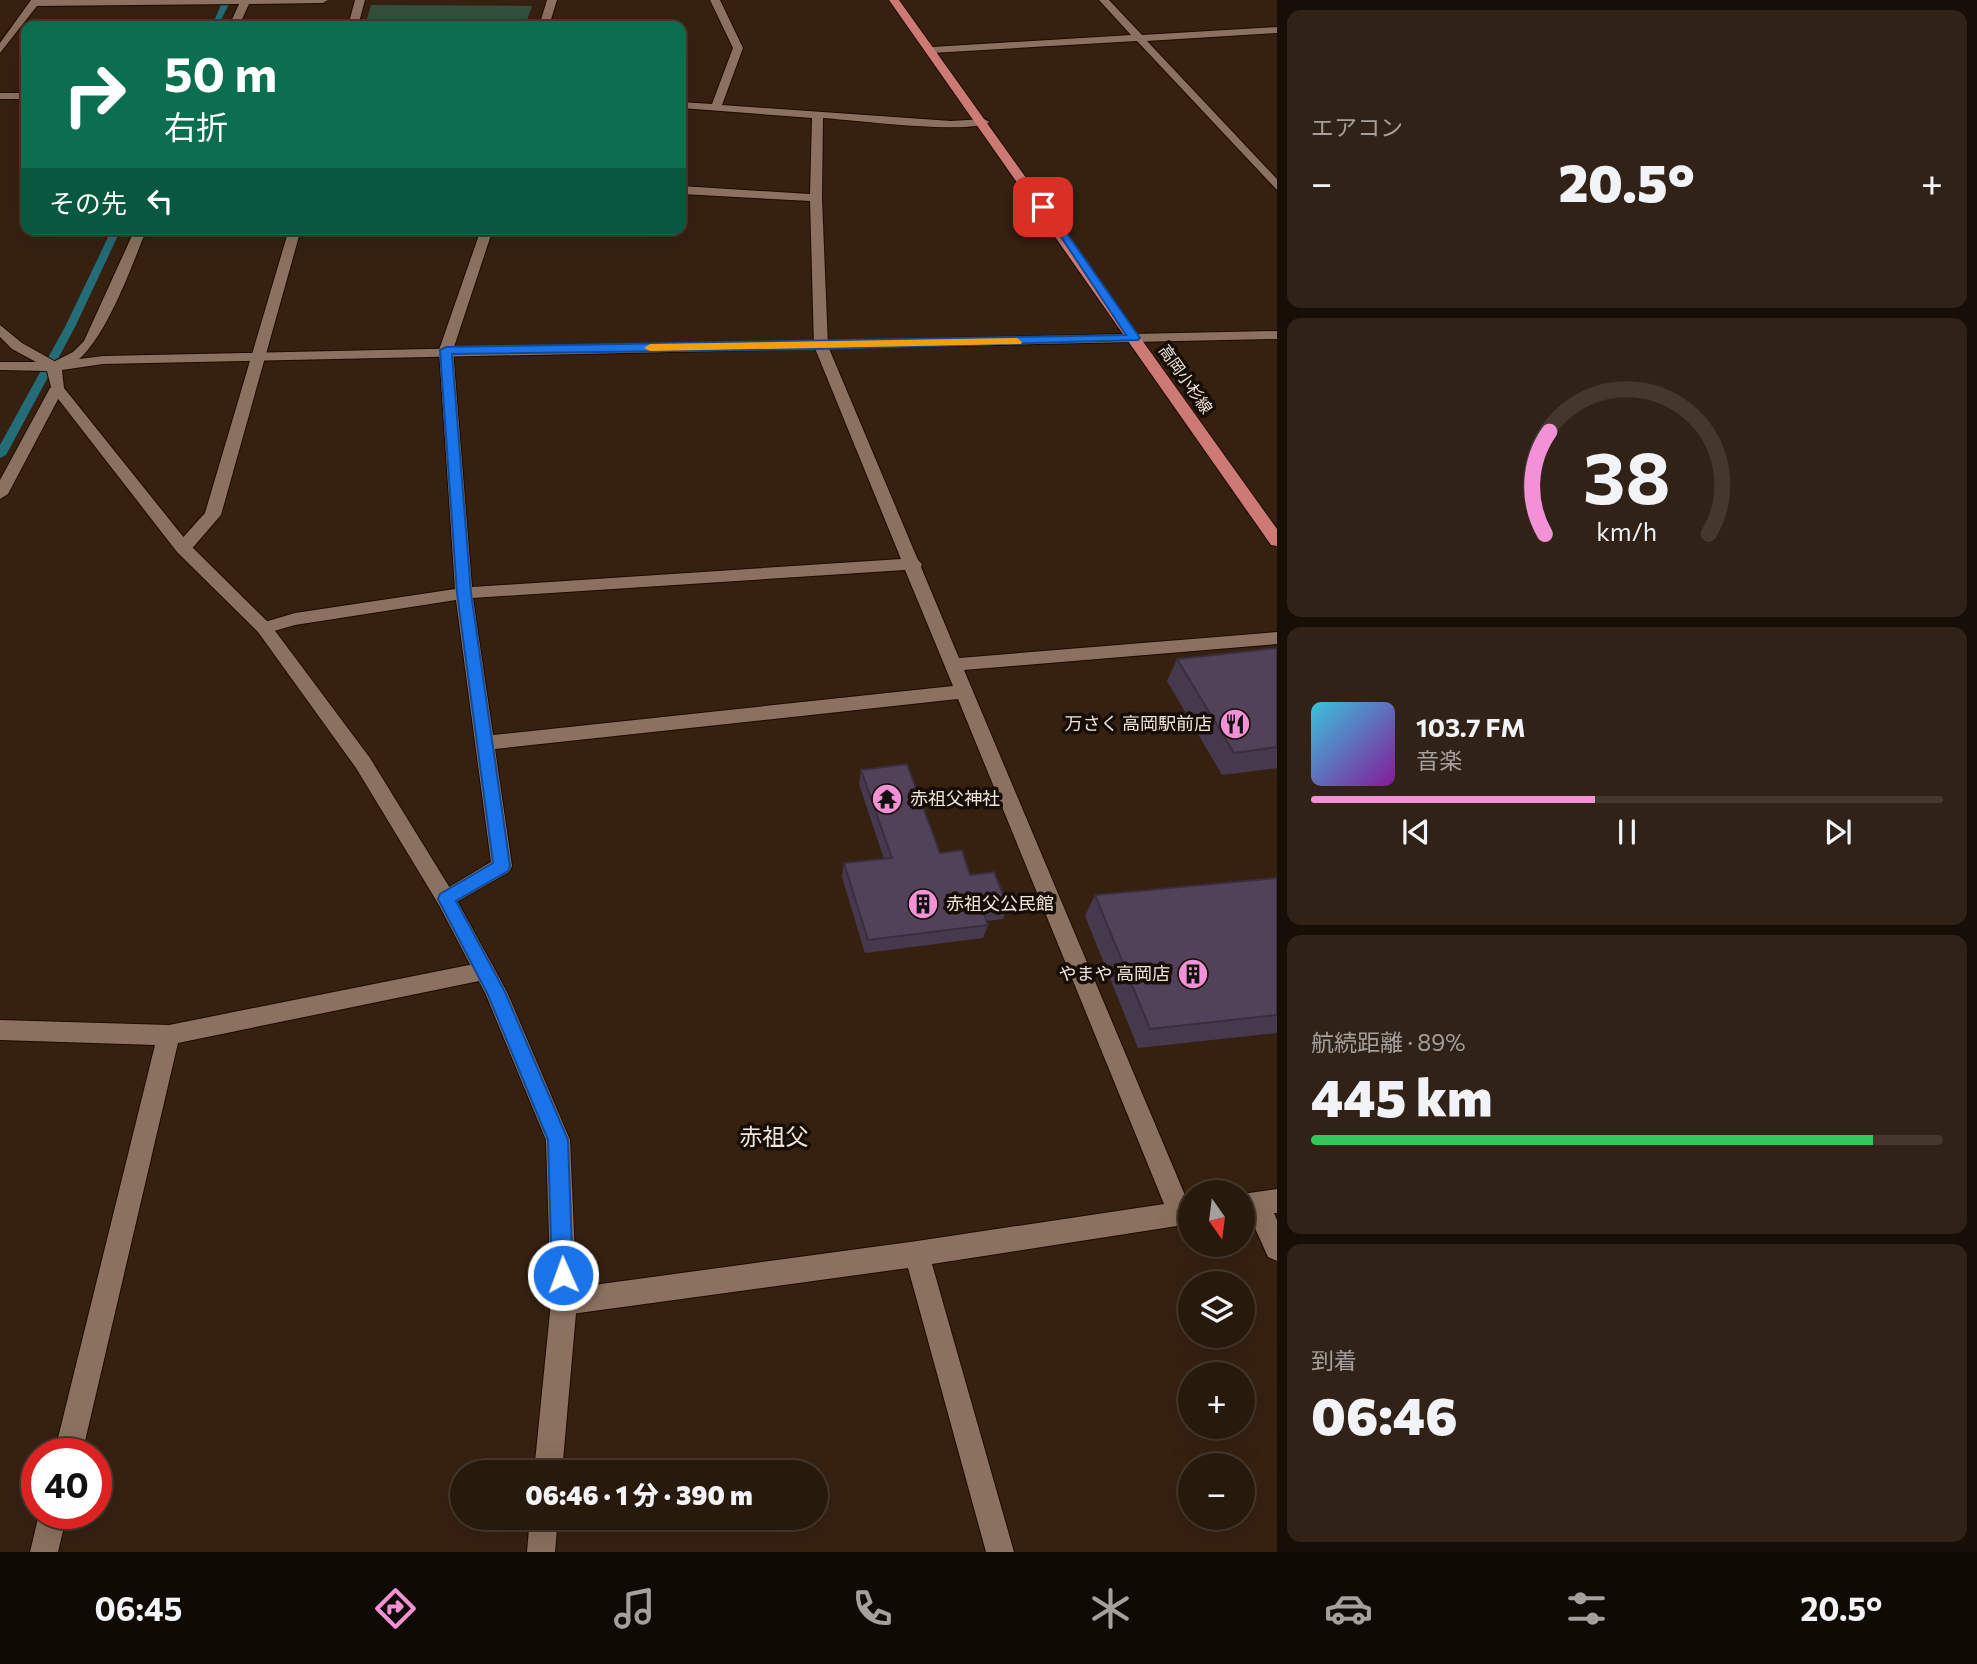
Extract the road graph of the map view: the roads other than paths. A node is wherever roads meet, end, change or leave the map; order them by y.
1 (323, 0) edge
2 (360, 0) edge
3 (552, 0) edge
4 (715, 0) edge
5 (894, 0) edge
6 (1104, 0) edge
7 (35, 1) edge
8 (211, 1) edge
9 (245, 1) edge
10 (236, 21) edge
11 (354, 21) edge
12 (546, 21) edge
13 (1277, 30) edge
14 (1142, 38) junction
15 (0, 50) edge
16 (932, 50) junction
17 (0, 96) edge
18 (21, 96) edge
19 (686, 105) edge
20 (716, 107) junction
21 (818, 115) junction
22 (984, 122) junction
23 (1277, 186) edge
24 (686, 190) edge
25 (816, 198) junction
26 (138, 235) edge
27 (293, 235) edge
28 (486, 235) edge
29 (0, 329) edge
30 (1277, 335) edge
31 (1134, 338) junction
32 (821, 346) junction
33 (446, 350) junction
34 (258, 356) junction
35 (0, 366) edge
36 (45, 369) junction
37 (0, 494) edge
38 (1277, 541) edge
39 (183, 548) junction
40 (914, 564) junction
41 (464, 593) junction
42 (264, 628) junction
43 (1277, 638) edge
44 (953, 665) junction
45 (962, 692) junction
46 (483, 743) junction
47 (446, 899) junction
48 (484, 971) junction
49 (0, 1030) edge
50 (169, 1035) junction
51 (1178, 1196) edge
52 (1259, 1204) edge
53 (1178, 1213) edge
54 (1277, 1248) edge
55 (917, 1254) junction
56 (564, 1302) junction
57 (72, 1438) edge
58 (549, 1460) edge
59 (49, 1529) edge
60 (543, 1530) edge
61 (44, 1552) edge
62 (541, 1552) edge
63 (1000, 1552) edge

1 - 9 street
2 - 11 street
3 - 12 street
4 - 20 street
5 - 16 main road, 高岡小杉線
6 - 14 street
7 - 8 street
7 - 15 street
8 - 9 street
9 - 10 street
13 - 14 street
14 - 16 street
14 - 23 street
16 - 22 main road, 高岡小杉線
17 - 18 street
19 - 20 street
20 - 21 street
21 - 22 street
21 - 25 street
22 - 31 main road, 高岡小杉線
24 - 25 street
25 - 32 street
26 - 36 street
27 - 34 street
28 - 33 street
29 - 36 street
30 - 31 street
31 - 32 street
31 - 38 main road, 高岡小杉線
32 - 33 street
32 - 40 street
33 - 34 street
33 - 41 street
34 - 36 street
34 - 39 street
35 - 36 street
36 - 37 street
36 - 39 street
39 - 42 street
40 - 41 street
40 - 44 street
41 - 42 street
41 - 46 street
42 - 47 street
43 - 44 street
44 - 45 street
45 - 46 street
45 - 51 street
46 - 47 street
47 - 48 street
48 - 50 street
48 - 56 street
49 - 50 street
50 - 57 street
52 - 54 street
53 - 55 street
55 - 56 street
55 - 63 street
56 - 58 street
59 - 61 street
60 - 62 street

